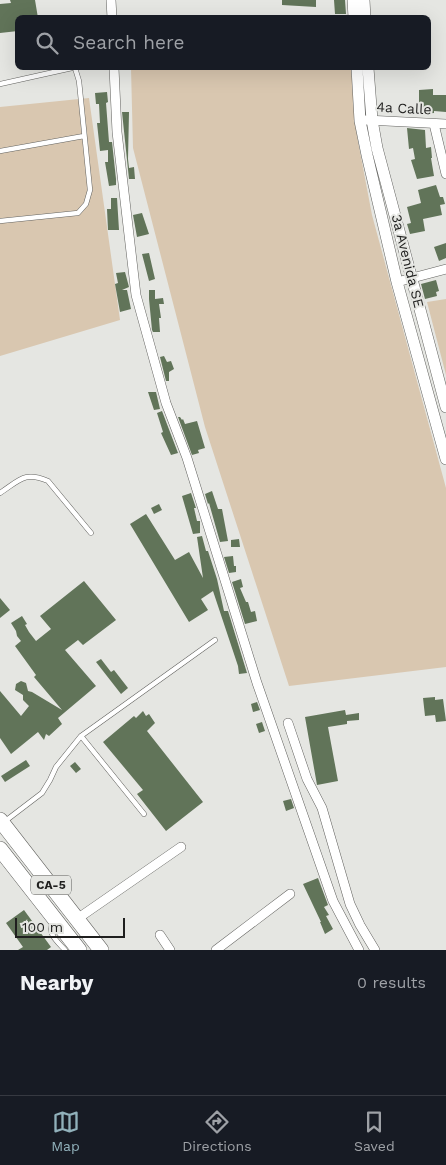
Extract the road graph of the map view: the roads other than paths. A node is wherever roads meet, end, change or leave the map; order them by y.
1 (111, 0) edge
2 (353, 0) edge
3 (364, 0) edge
4 (112, 15) edge
5 (354, 15) edge
6 (365, 15) edge
7 (64, 70) edge
8 (74, 70) edge
9 (114, 70) edge
10 (357, 70) edge
11 (368, 70) edge
12 (0, 84) edge
13 (366, 120) junction
14 (434, 124) junction
15 (446, 124) edge
16 (84, 136) junction
17 (0, 151) edge
18 (446, 174) edge
19 (0, 221) edge
20 (446, 269) edge
21 (412, 279) junction
22 (398, 282) junction
23 (446, 407) edge
24 (446, 459) edge
25 (0, 493) edge
26 (91, 534) dead end
27 (215, 640) dead end
28 (288, 723) dead end
29 (81, 736) junction
30 (144, 814) dead end
31 (1, 823) edge
32 (181, 846) dead end
33 (0, 849) edge
34 (290, 894) dead end
35 (54, 918) junction
36 (77, 919) junction
37 (160, 935) dead end
38 (65, 950) edge
39 (79, 950) edge
40 (101, 950) edge
41 (170, 950) edge
42 (216, 950) edge
43 (359, 950) edge
44 (375, 950) edge

1 - 4 street
2 - 5 street
3 - 6 street
7 - 12 lane
8 - 16 lane
9 - 43 street
10 - 13 street, 3a Avenida SE
11 - 13 street
13 - 14 street, 4a Calle
13 - 21 street
13 - 22 street, 3a Avenida SE
14 - 15 street, 4a Calle
14 - 18 street
16 - 17 lane
16 - 19 lane
20 - 21 street
21 - 22 street
21 - 23 street
22 - 24 street, 3a Avenida SE
25 - 26 lane
27 - 29 lane
28 - 44 street
29 - 30 lane
29 - 31 lane
31 - 36 highway, CA-5
32 - 36 street
33 - 35 highway, CA-5
34 - 42 street
35 - 38 lane
35 - 39 highway, CA-5
36 - 40 highway, CA-5
37 - 41 street

